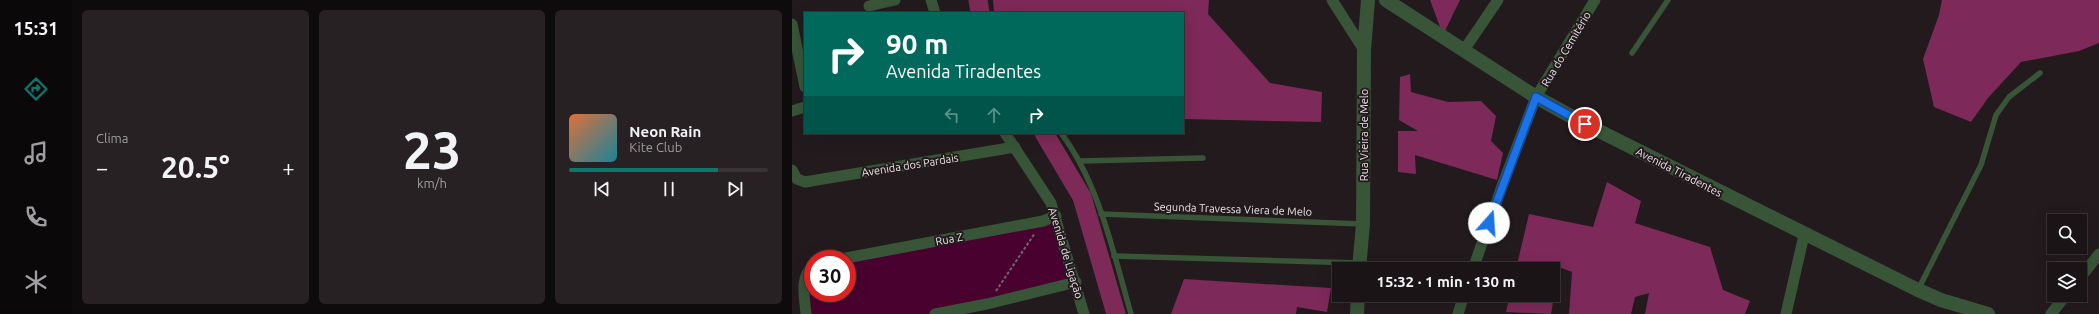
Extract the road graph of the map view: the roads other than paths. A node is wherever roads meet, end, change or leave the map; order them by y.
1 (895, 0) edge
2 (931, 0) edge
3 (1332, 0) edge
4 (1368, 0) edge
5 (1386, 0) edge
6 (1498, 0) edge
7 (1595, 0) edge
8 (1668, 0) edge
9 (869, 6) edge
10 (935, 12) edge
11 (792, 24) edge
12 (1364, 50) junction
13 (1464, 50) junction
14 (1632, 52) dead end
15 (2040, 73) dead end
16 (804, 82) edge
17 (1536, 97) junction
18 (804, 106) edge
19 (792, 111) edge
20 (1006, 134) edge
21 (1062, 134) edge
22 (1015, 147) junction
23 (1203, 158) dead end
24 (1080, 161) junction
25 (792, 170) edge
26 (1101, 214) junction
27 (1056, 216) junction
28 (1363, 224) junction
29 (1804, 235) junction
30 (2099, 254) edge
31 (856, 256) edge
32 (1114, 256) junction
33 (1359, 262) edge
34 (1475, 262) edge
35 (1332, 265) edge
36 (2087, 269) edge
37 (1076, 282) junction
38 (1918, 290) junction
39 (806, 302) edge
40 (1357, 302) edge
41 (1462, 302) edge
42 (2060, 302) edge
43 (971, 311) edge
44 (806, 314) edge
45 (935, 314) edge
46 (1084, 314) edge
47 (1131, 314) edge
48 (1356, 314) edge
49 (1458, 314) edge
50 (1786, 314) edge
51 (1986, 314) edge
52 (2051, 314) edge

1 - 9 street
2 - 10 street
3 - 12 street
4 - 12 street, Rua Vieira de Melo
5 - 13 street, Avenida Tiradentes
6 - 13 street
7 - 17 street, Rua do Cemitério
8 - 14 lane
11 - 16 street
12 - 28 street, Rua Vieira de Melo
13 - 17 street, Avenida Tiradentes
15 - 38 lane
17 - 29 street, Avenida Tiradentes
17 - 34 street, Rua do Cemitério
18 - 19 street
20 - 22 street, Avenida de Ligação
21 - 24 lane
22 - 25 street, Avenida dos Pardais
22 - 27 street, Avenida de Ligação
23 - 24 lane
24 - 26 lane
26 - 28 lane, Segunda Travessa Viera de Melo
26 - 32 lane
27 - 31 street, Rua Z
27 - 37 street, Avenida de Ligação
28 - 33 street, Rua Vieira de Melo
29 - 38 street, Avenida Tiradentes
29 - 50 street
30 - 36 street
32 - 35 lane
32 - 47 lane
37 - 43 street
37 - 46 street, Avenida de Ligação
38 - 51 street, Avenida Tiradentes
39 - 44 street
40 - 48 street
41 - 49 street
42 - 52 street
43 - 45 street

